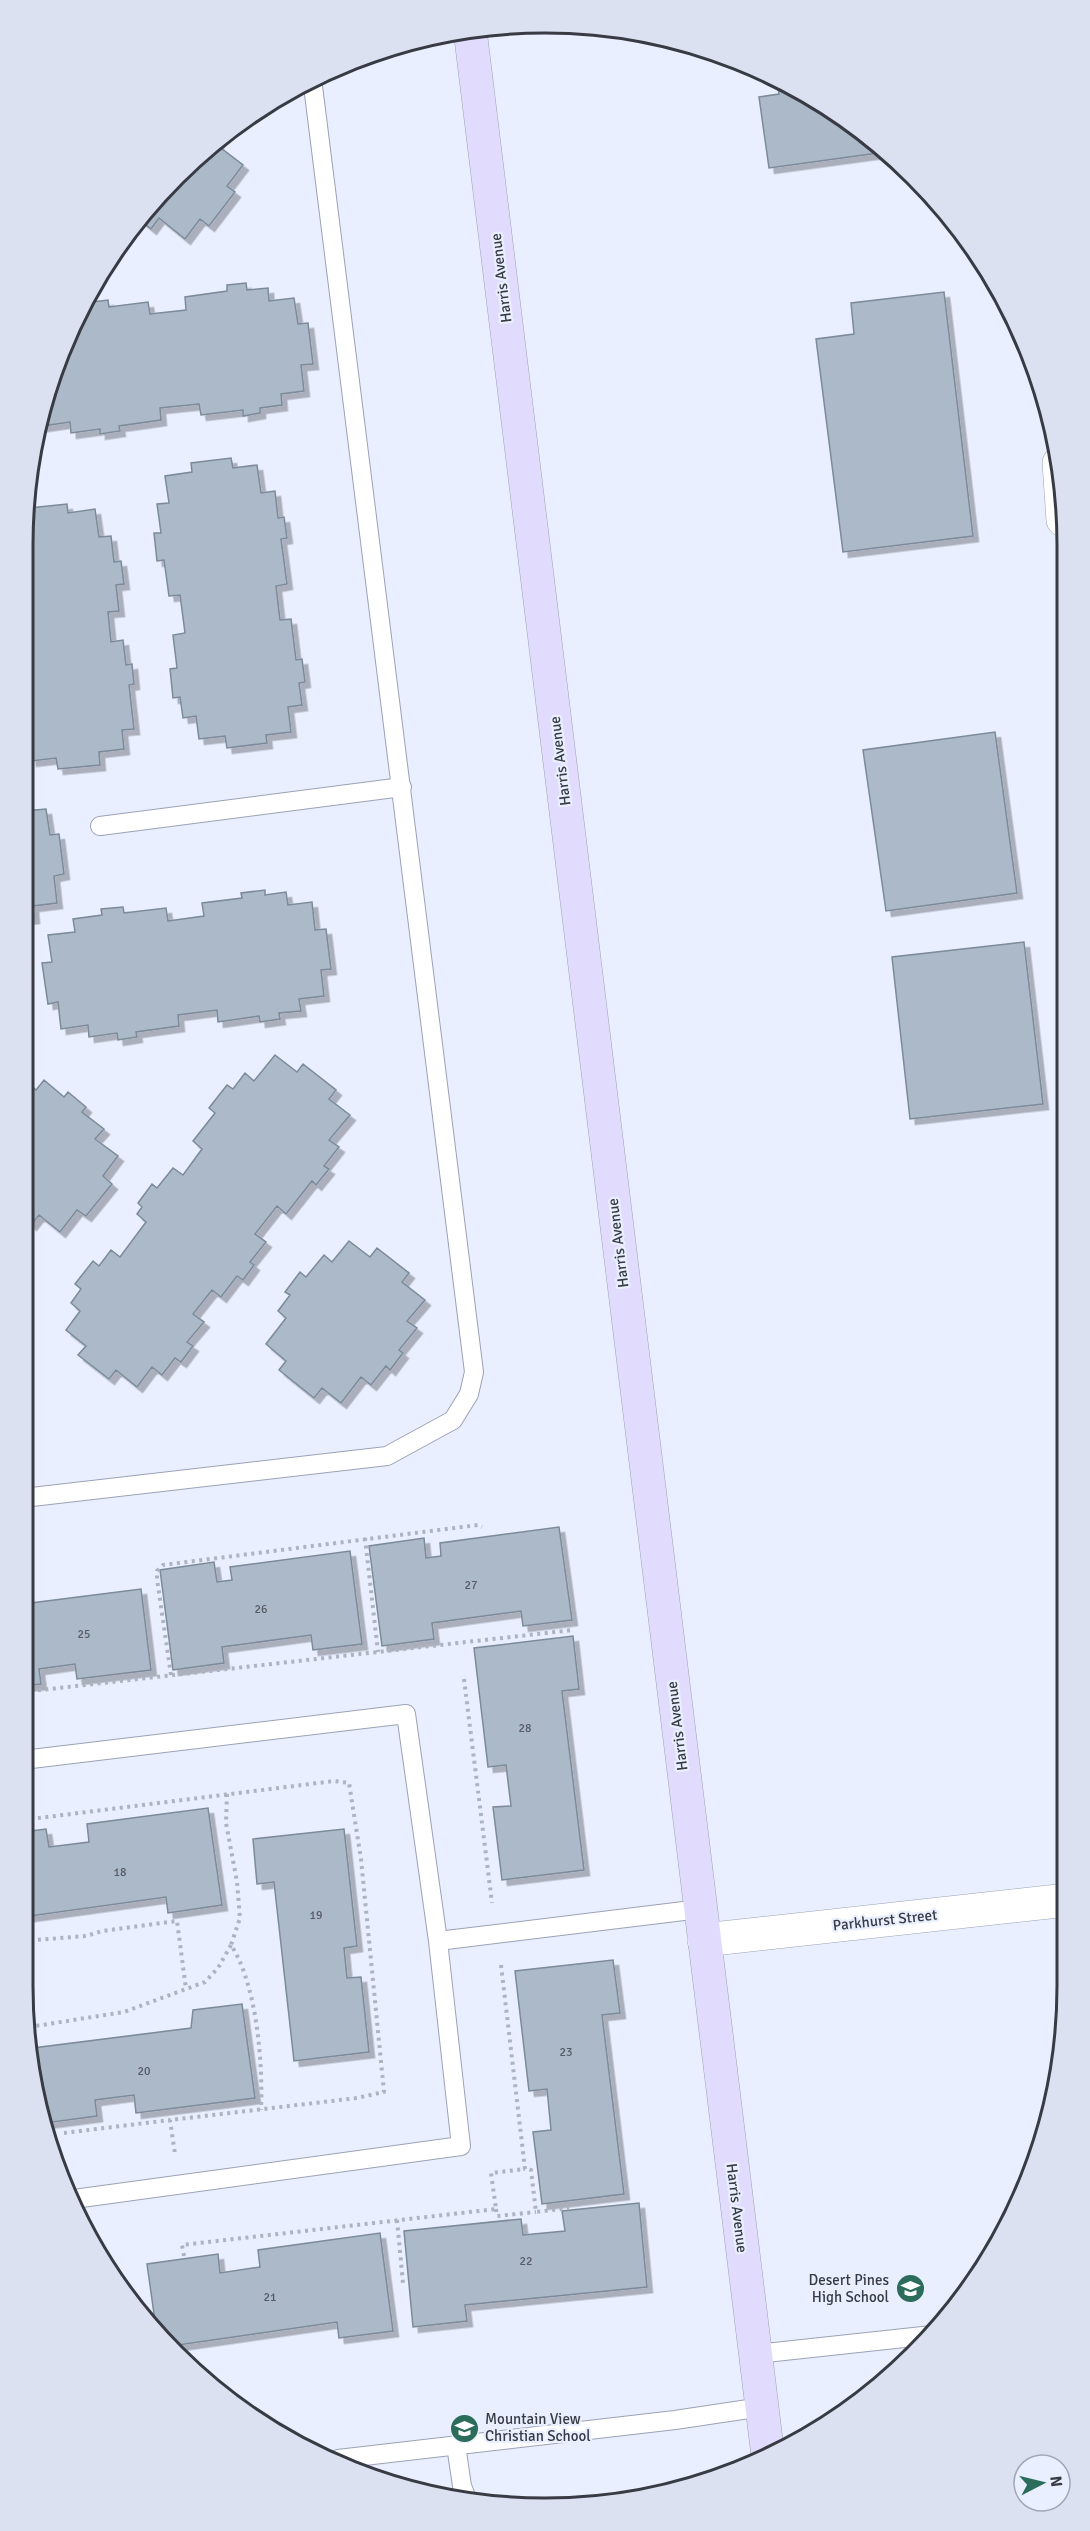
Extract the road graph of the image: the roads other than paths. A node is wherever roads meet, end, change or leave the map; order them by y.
1 (471, 38) edge
2 (313, 89) edge
3 (402, 787) junction
4 (100, 826) dead end
5 (33, 1497) edge
6 (33, 1759) edge
7 (1057, 1901) edge
8 (700, 1909) junction
9 (704, 1940) junction
10 (438, 1941) junction
11 (80, 2198) edge
12 (918, 2337) edge
13 (756, 2354) junction
14 (762, 2407) junction
15 (456, 2445) junction
16 (767, 2447) edge
17 (347, 2458) edge
18 (464, 2491) edge

1 - 8 street, Harris Avenue
2 - 3 lane
3 - 4 lane
3 - 5 lane
6 - 10 lane
7 - 9 street, Parkhurst Street
8 - 9 street, Harris Avenue
8 - 10 lane
9 - 13 street, Harris Avenue
10 - 11 lane
12 - 13 lane
13 - 14 street, Harris Avenue
14 - 15 lane
14 - 16 street, Harris Avenue
15 - 17 lane
15 - 18 lane

